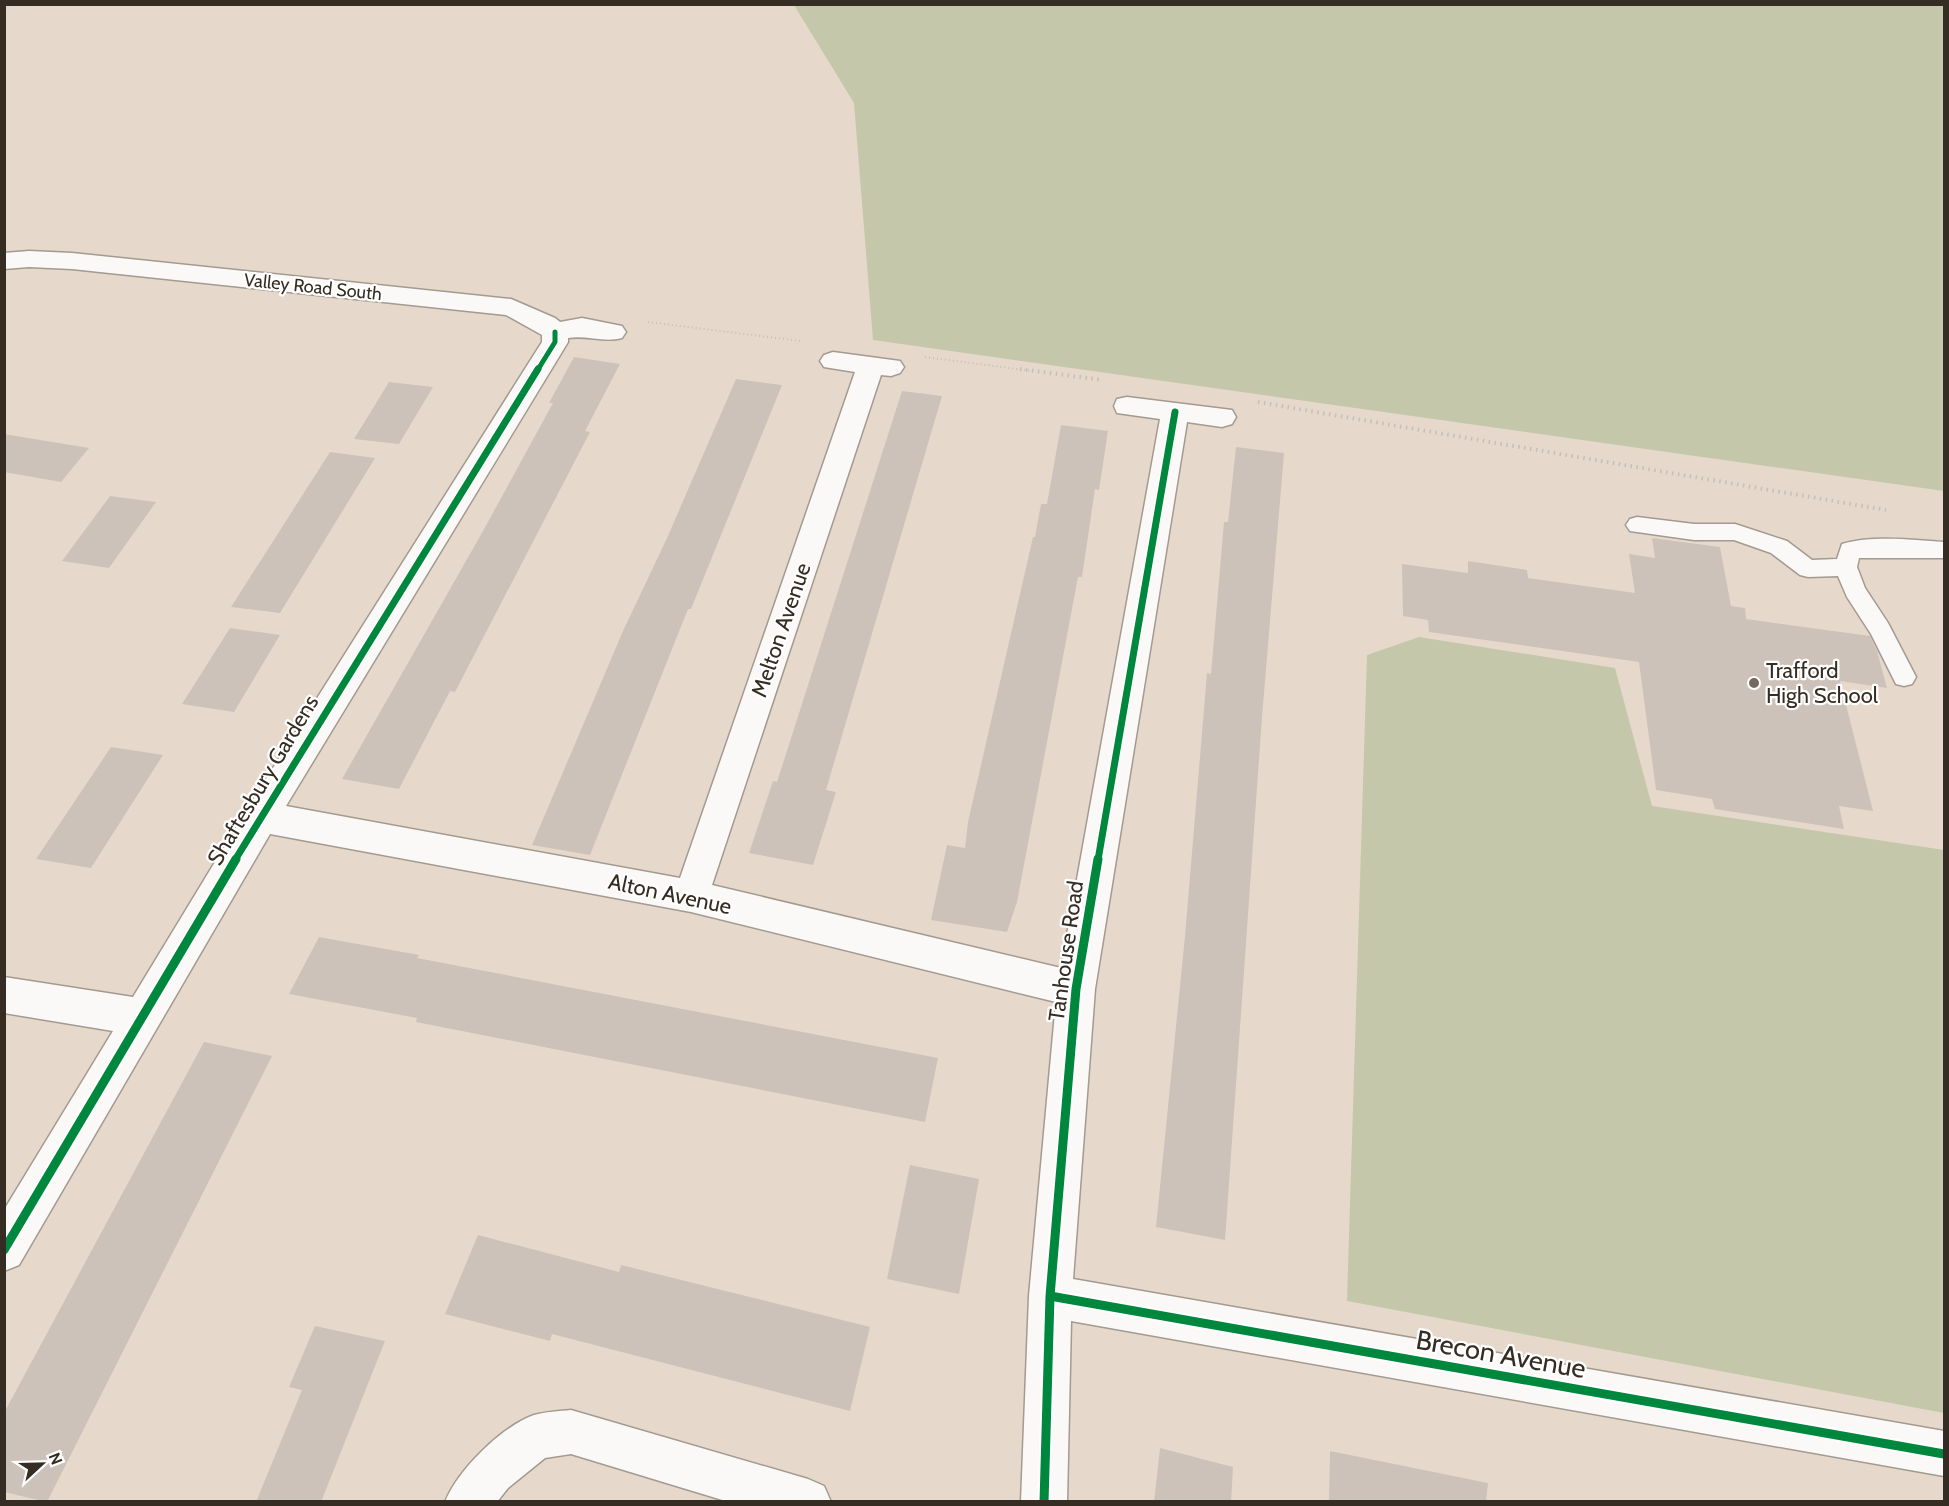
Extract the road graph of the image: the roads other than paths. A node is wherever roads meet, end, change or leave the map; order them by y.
1 (4, 261) edge
2 (555, 332) junction
3 (613, 332) road end
4 (833, 361) dead end
5 (1127, 406) dead end
6 (1175, 412) junction
7 (1222, 417) dead end
8 (1637, 525) dead end
9 (1944, 550) edge
10 (1846, 567) junction
11 (1904, 677) dead end
12 (261, 817) junction
13 (691, 896) junction
14 (1076, 989) junction
15 (4, 995) edge
16 (141, 1017) junction
17 (4, 1250) edge
18 (1050, 1296) junction
19 (1944, 1454) edge
20 (468, 1502) edge
21 (808, 1502) edge
22 (1044, 1502) edge

1 - 2 street, Valley Road South
2 - 3 street
2 - 12 street, Shaftesbury Gardens
4 - 13 street, Melton Avenue
5 - 6 street
6 - 7 street
6 - 14 street, Tanhouse Road
8 - 10 lane
9 - 10 lane
10 - 11 lane
12 - 13 street, Alton Avenue
12 - 16 street, Shaftesbury Gardens
13 - 14 street, Alton Avenue
14 - 18 street, Tanhouse Road
15 - 16 street
16 - 17 street, Shaftesbury Gardens
18 - 19 street, Brecon Avenue
18 - 22 street, Tanhouse Road
20 - 21 street

